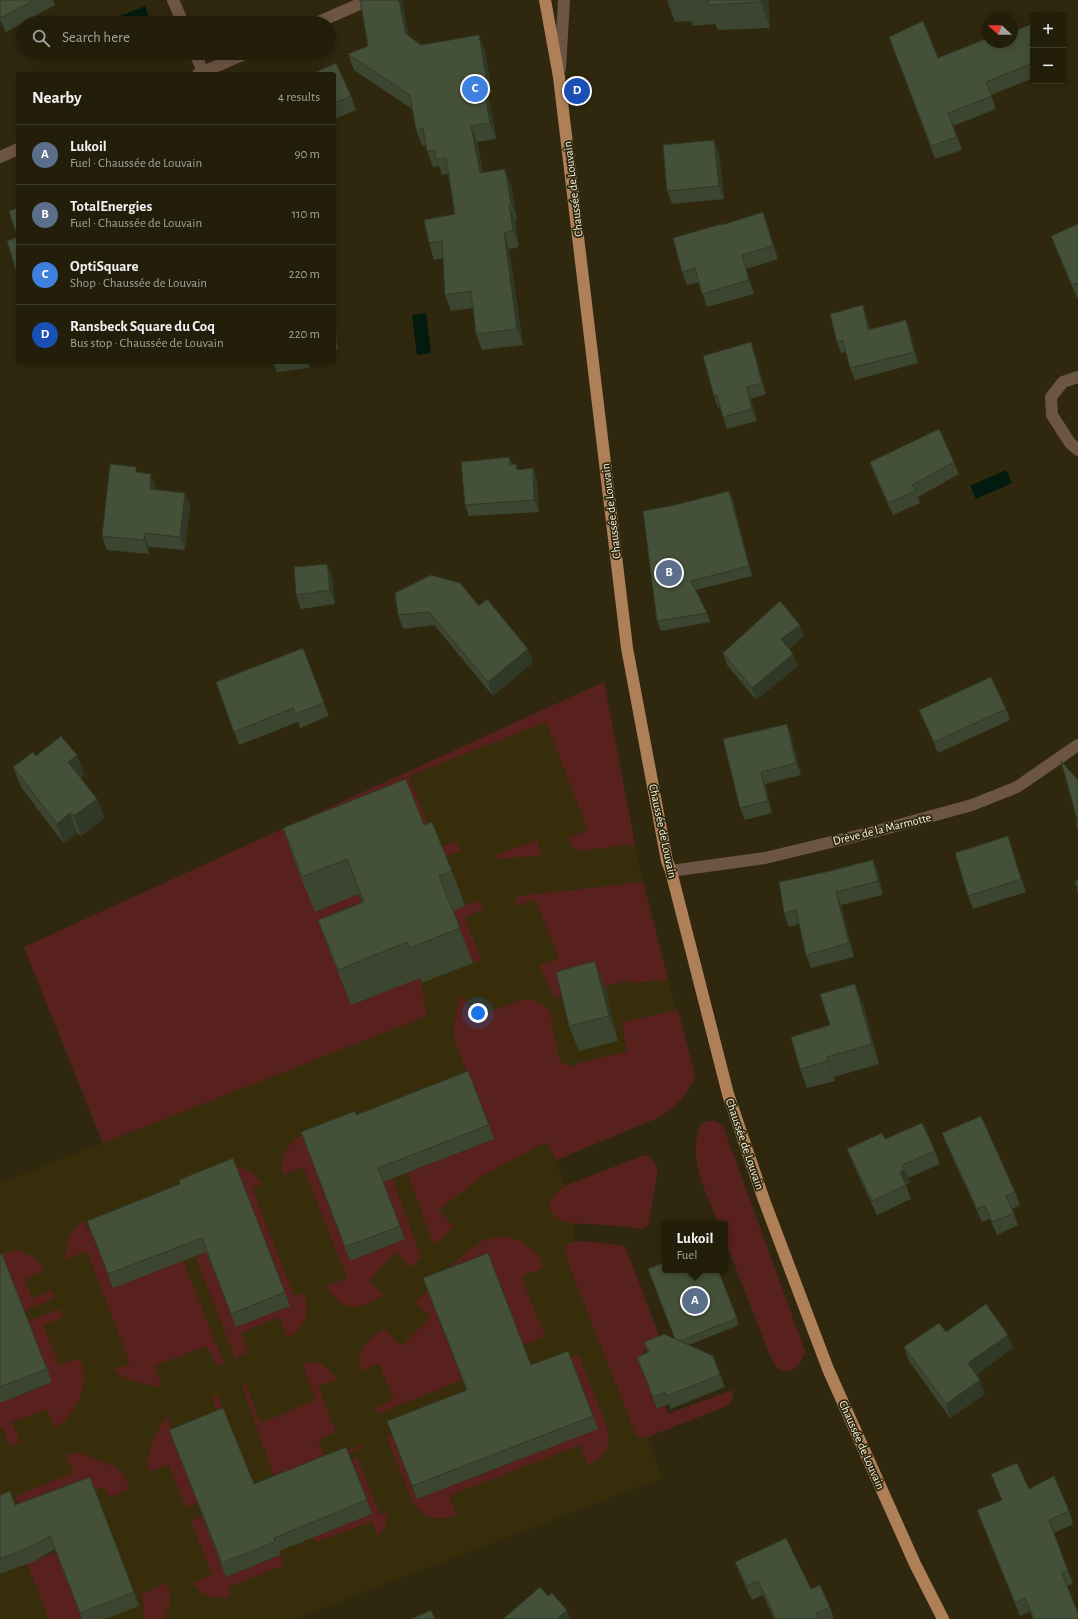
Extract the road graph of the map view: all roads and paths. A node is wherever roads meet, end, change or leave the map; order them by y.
1 (173, 0) edge
2 (369, 0) edge
3 (545, 0) edge
4 (564, 0) edge
5 (180, 16) edge
6 (332, 16) edge
7 (197, 60) edge
8 (230, 60) edge
9 (201, 72) edge
10 (203, 72) edge
11 (559, 78) junction
12 (16, 150) edge
13 (0, 157) edge
14 (1078, 377) edge
15 (1078, 450) edge
16 (1078, 745) edge
17 (671, 872) junction
18 (943, 1619) edge

1 - 5 street
2 - 6 street
3 - 11 main road, Chaussée de Louvain
4 - 11 street
7 - 9 street
8 - 10 street
11 - 17 main road, Chaussée de Louvain
12 - 13 street
14 - 15 street
16 - 17 street, Drève de la Marmotte
17 - 18 main road, Chaussée de Louvain

